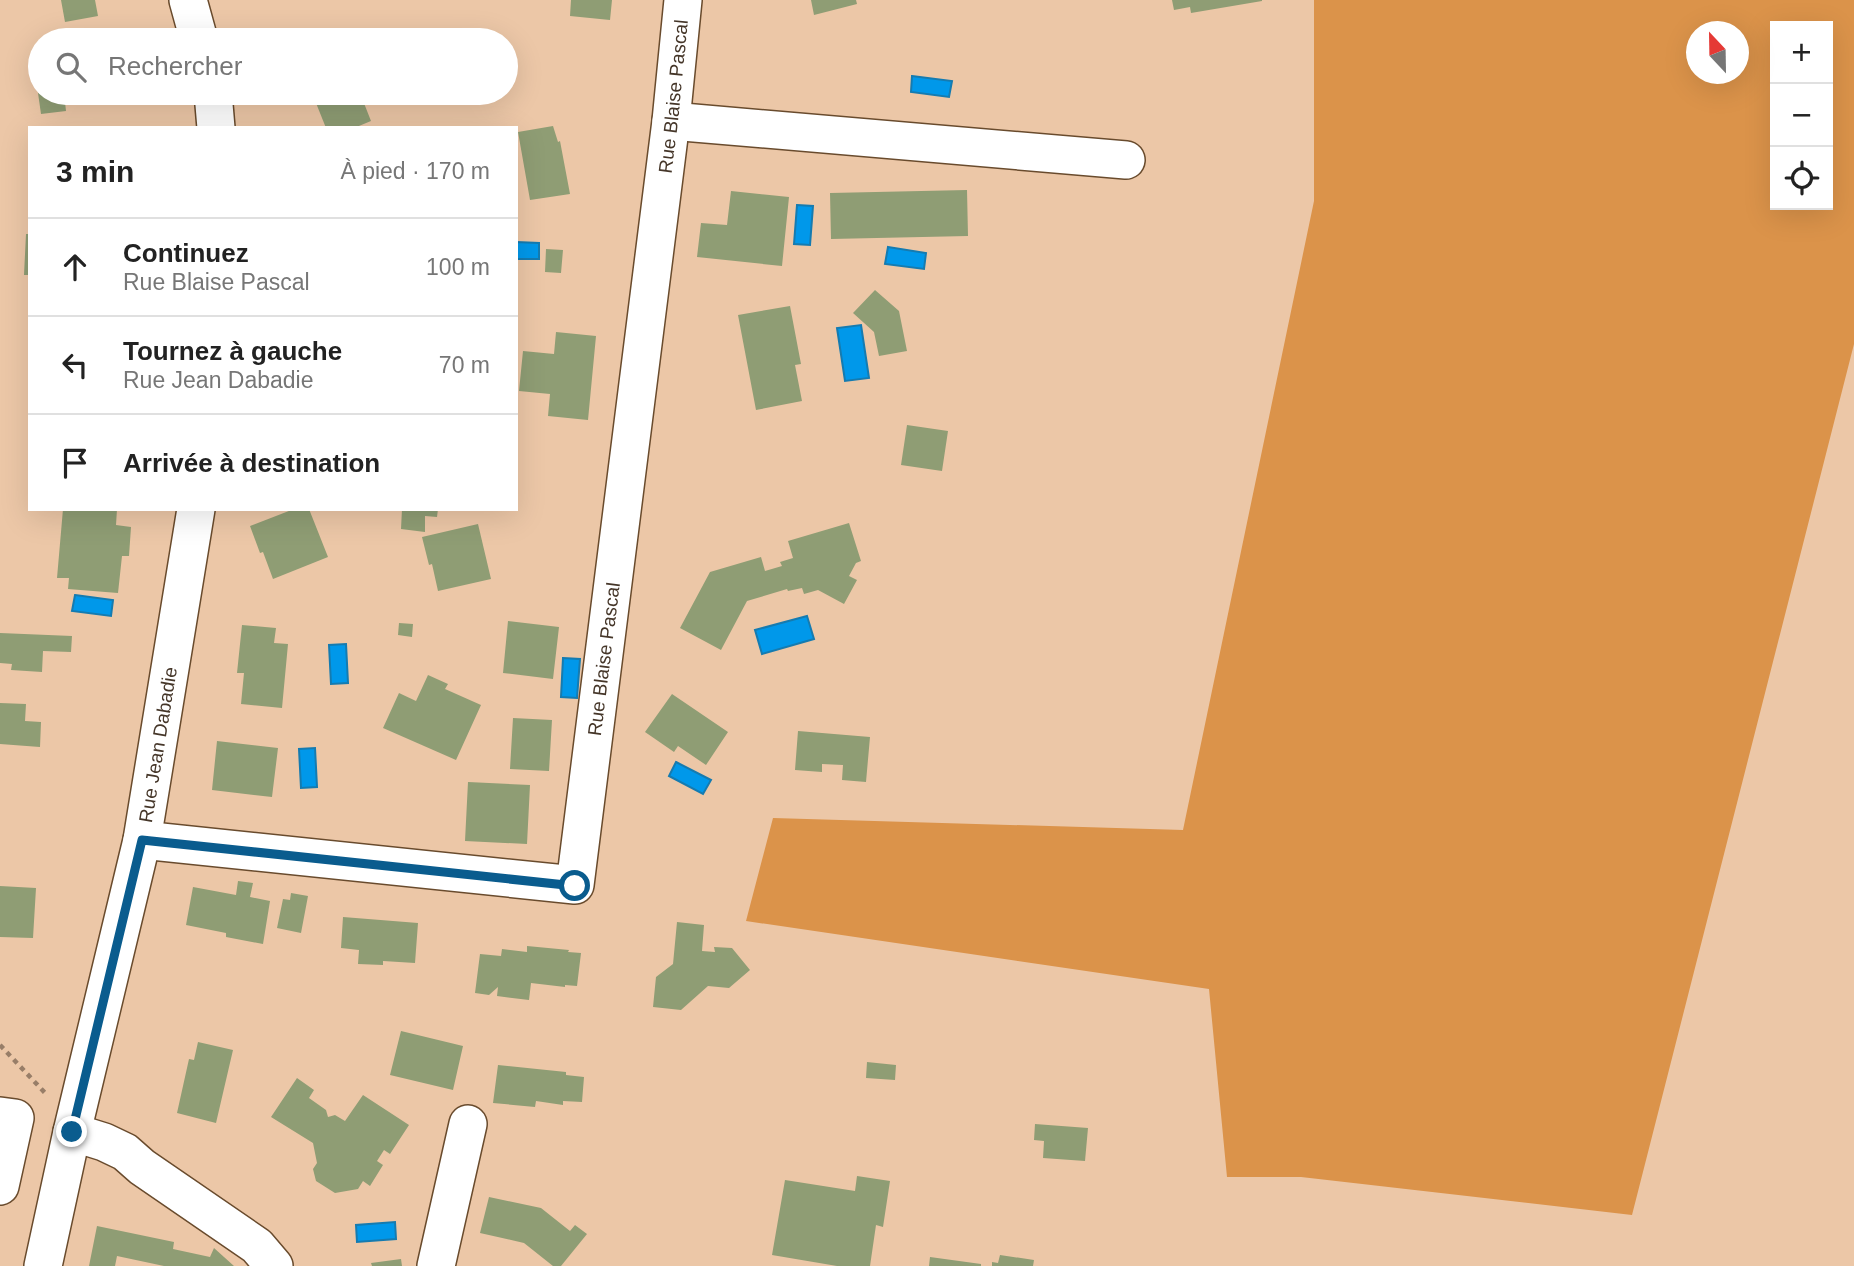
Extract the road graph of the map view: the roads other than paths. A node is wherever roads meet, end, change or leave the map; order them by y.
1 (188, 0) edge
2 (683, 0) edge
3 (196, 28) edge
4 (215, 105) edge
5 (671, 121) junction
6 (216, 126) edge
7 (1126, 160) dead end
8 (196, 511) edge
9 (142, 840) junction
10 (0, 1116) edge
11 (468, 1124) dead end
12 (72, 1132) junction
13 (0, 1186) edge
14 (43, 1266) edge
15 (274, 1266) edge
16 (436, 1266) edge

1 - 3 street
2 - 5 street, Rue Blaise Pascal
4 - 6 street
5 - 7 street
5 - 9 street, Rue Blaise Pascal
8 - 9 street, Rue Jean Dabadie
9 - 12 street, Rue Jean Dabadie
10 - 13 street
11 - 16 street
12 - 14 street, Rue Jean Dabadie
12 - 15 street

